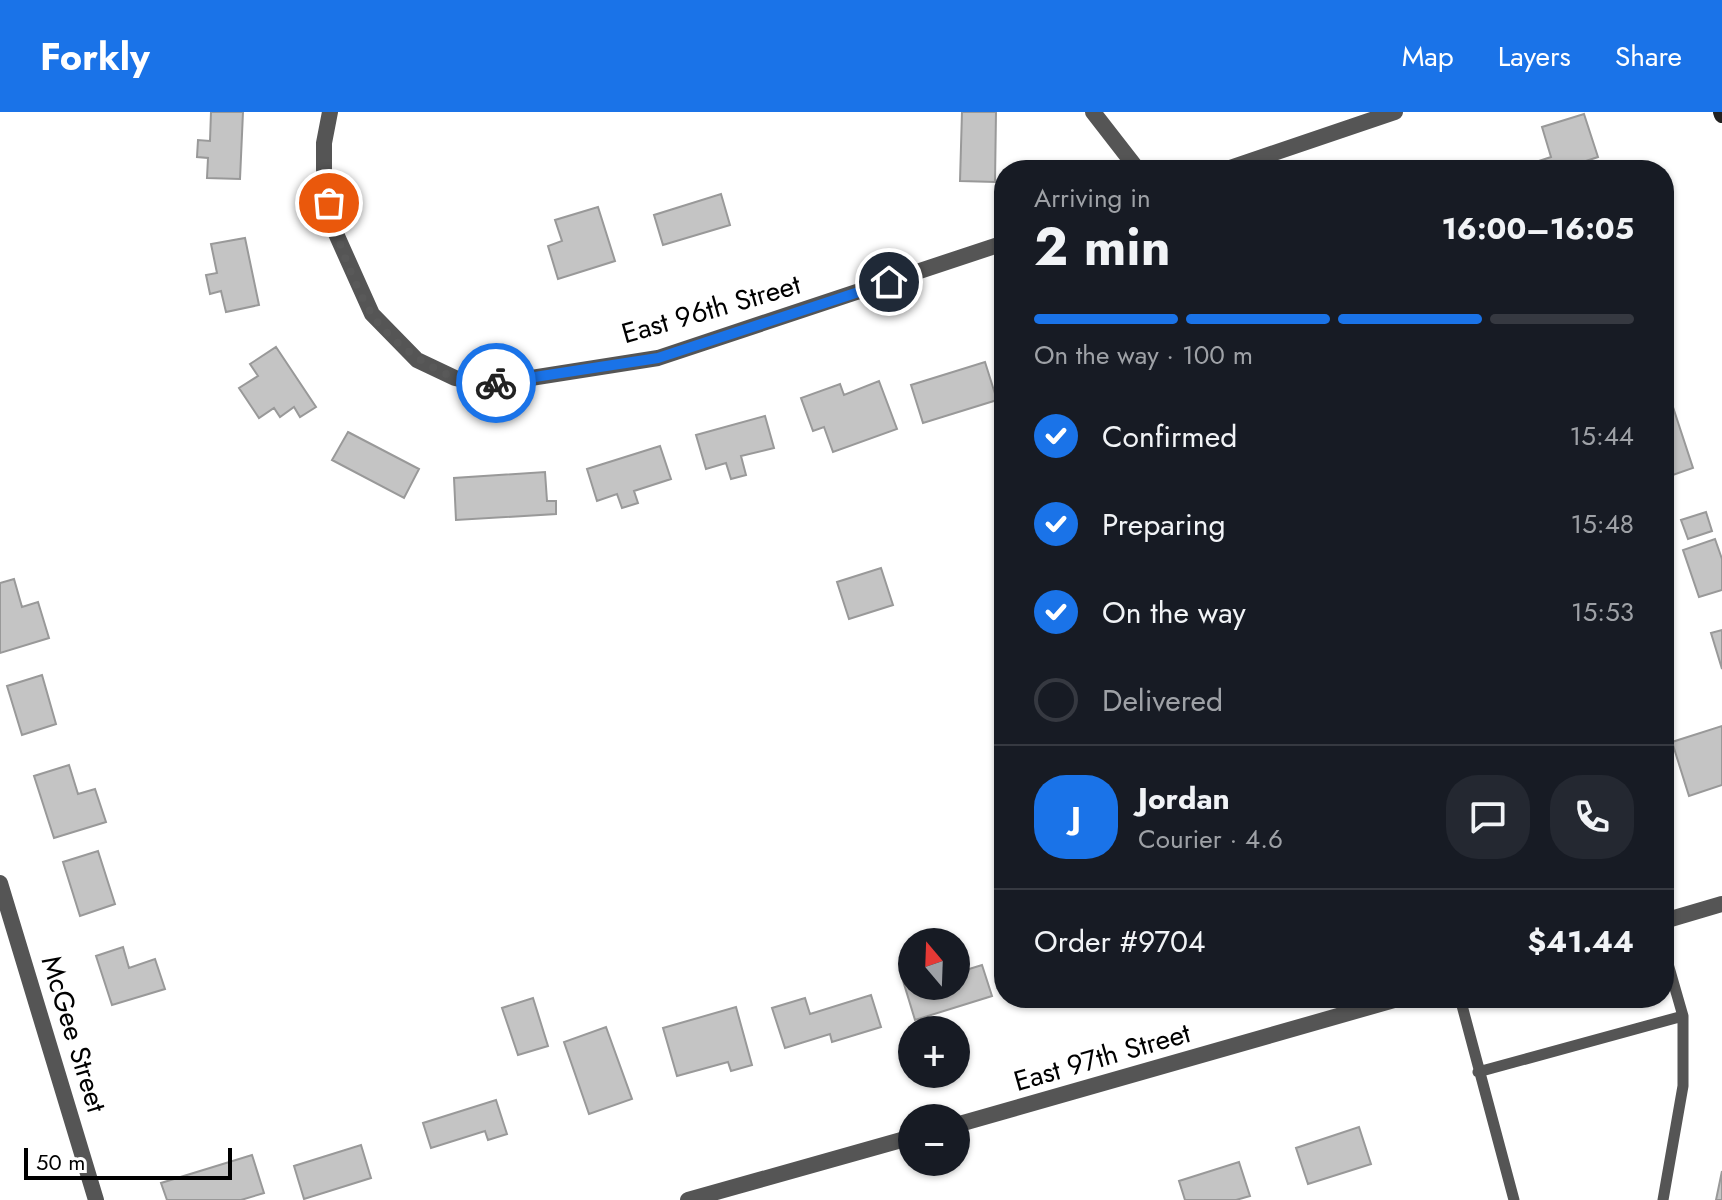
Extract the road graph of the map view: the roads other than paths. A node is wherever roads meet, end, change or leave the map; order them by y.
1 (330, 112) edge
2 (1093, 112) edge
3 (1395, 112) edge
4 (1130, 160) edge
5 (1253, 160) edge
6 (994, 246) edge
7 (0, 883) edge
8 (1722, 904) edge
9 (1674, 918) edge
10 (1674, 985) edge
11 (1366, 1008) edge
12 (1462, 1008) edge
13 (1683, 1016) junction
14 (1478, 1072) junction
15 (970, 1121) edge
16 (898, 1141) edge
17 (96, 1200) edge
18 (688, 1200) edge
19 (1514, 1200) edge
20 (1663, 1200) edge

1 - 6 street, East 96th Street
2 - 4 street
3 - 5 street
7 - 17 street, McGee Street
8 - 9 street
10 - 13 lane
11 - 15 street, East 97th Street
12 - 14 lane
13 - 14 lane
13 - 20 lane
14 - 19 lane
16 - 18 street

